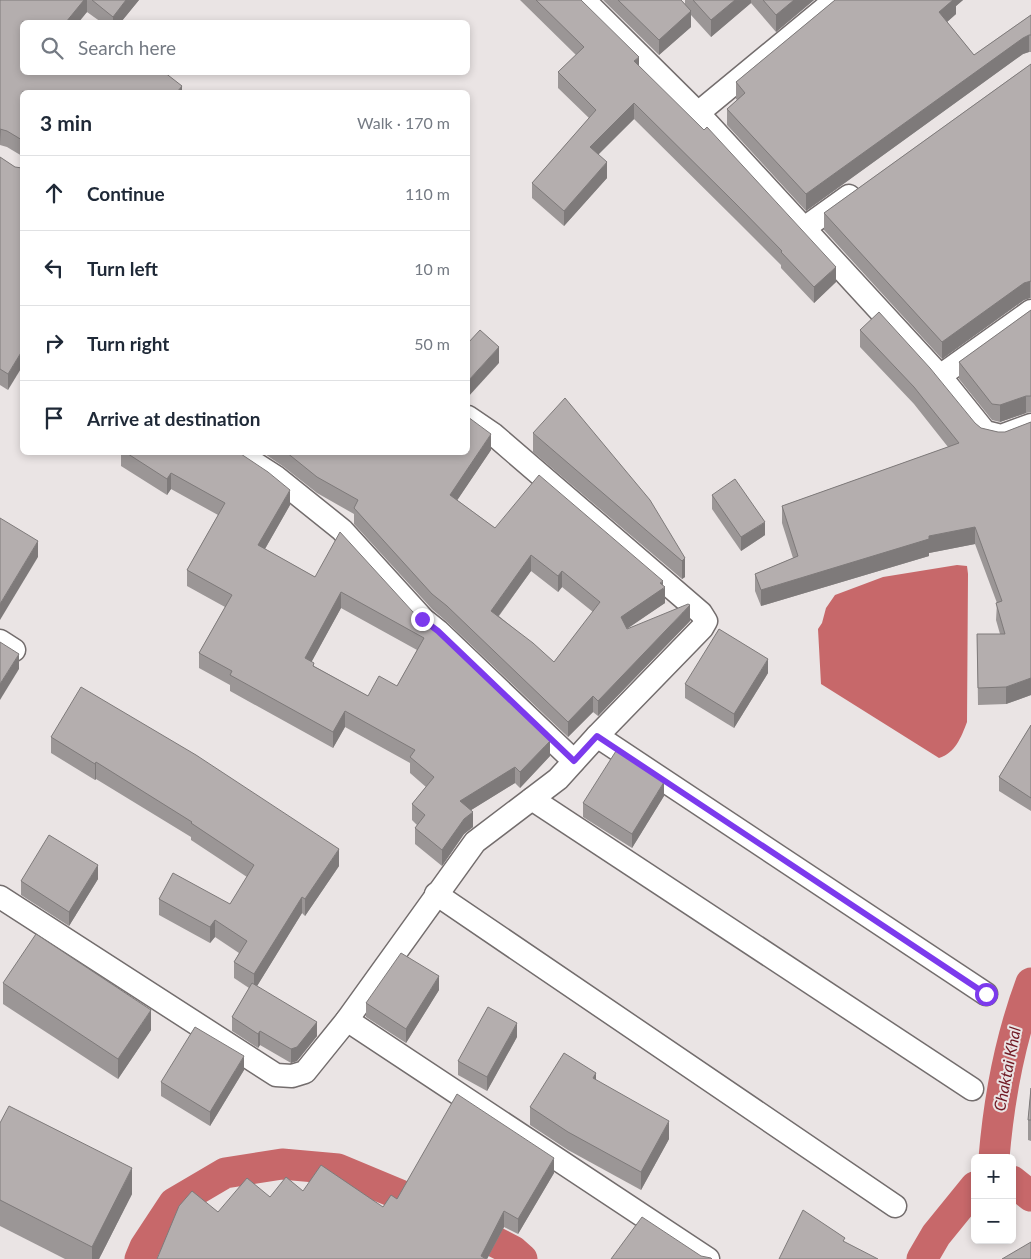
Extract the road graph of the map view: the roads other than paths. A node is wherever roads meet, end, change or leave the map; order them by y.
1 (584, 0) edge
2 (835, 0) edge
3 (698, 113) junction
4 (866, 184) edge
5 (803, 229) junction
6 (1031, 312) edge
7 (940, 376) junction
8 (470, 418) edge
9 (1031, 425) edge
10 (242, 455) edge
11 (597, 736) junction
12 (574, 761) junction
13 (532, 799) junction
14 (436, 894) junction
15 (0, 897) edge
16 (986, 994) dead end
17 (348, 1020) junction
18 (972, 1089) dead end
19 (895, 1206) dead end
20 (708, 1259) edge

1 - 3 street
2 - 3 street
3 - 5 street
4 - 5 street
5 - 7 street
6 - 7 street
7 - 9 street
8 - 11 street
10 - 12 street
11 - 12 street
11 - 16 street
12 - 13 street
13 - 14 street
13 - 18 street
14 - 17 street
14 - 19 street
15 - 17 street
17 - 20 street

